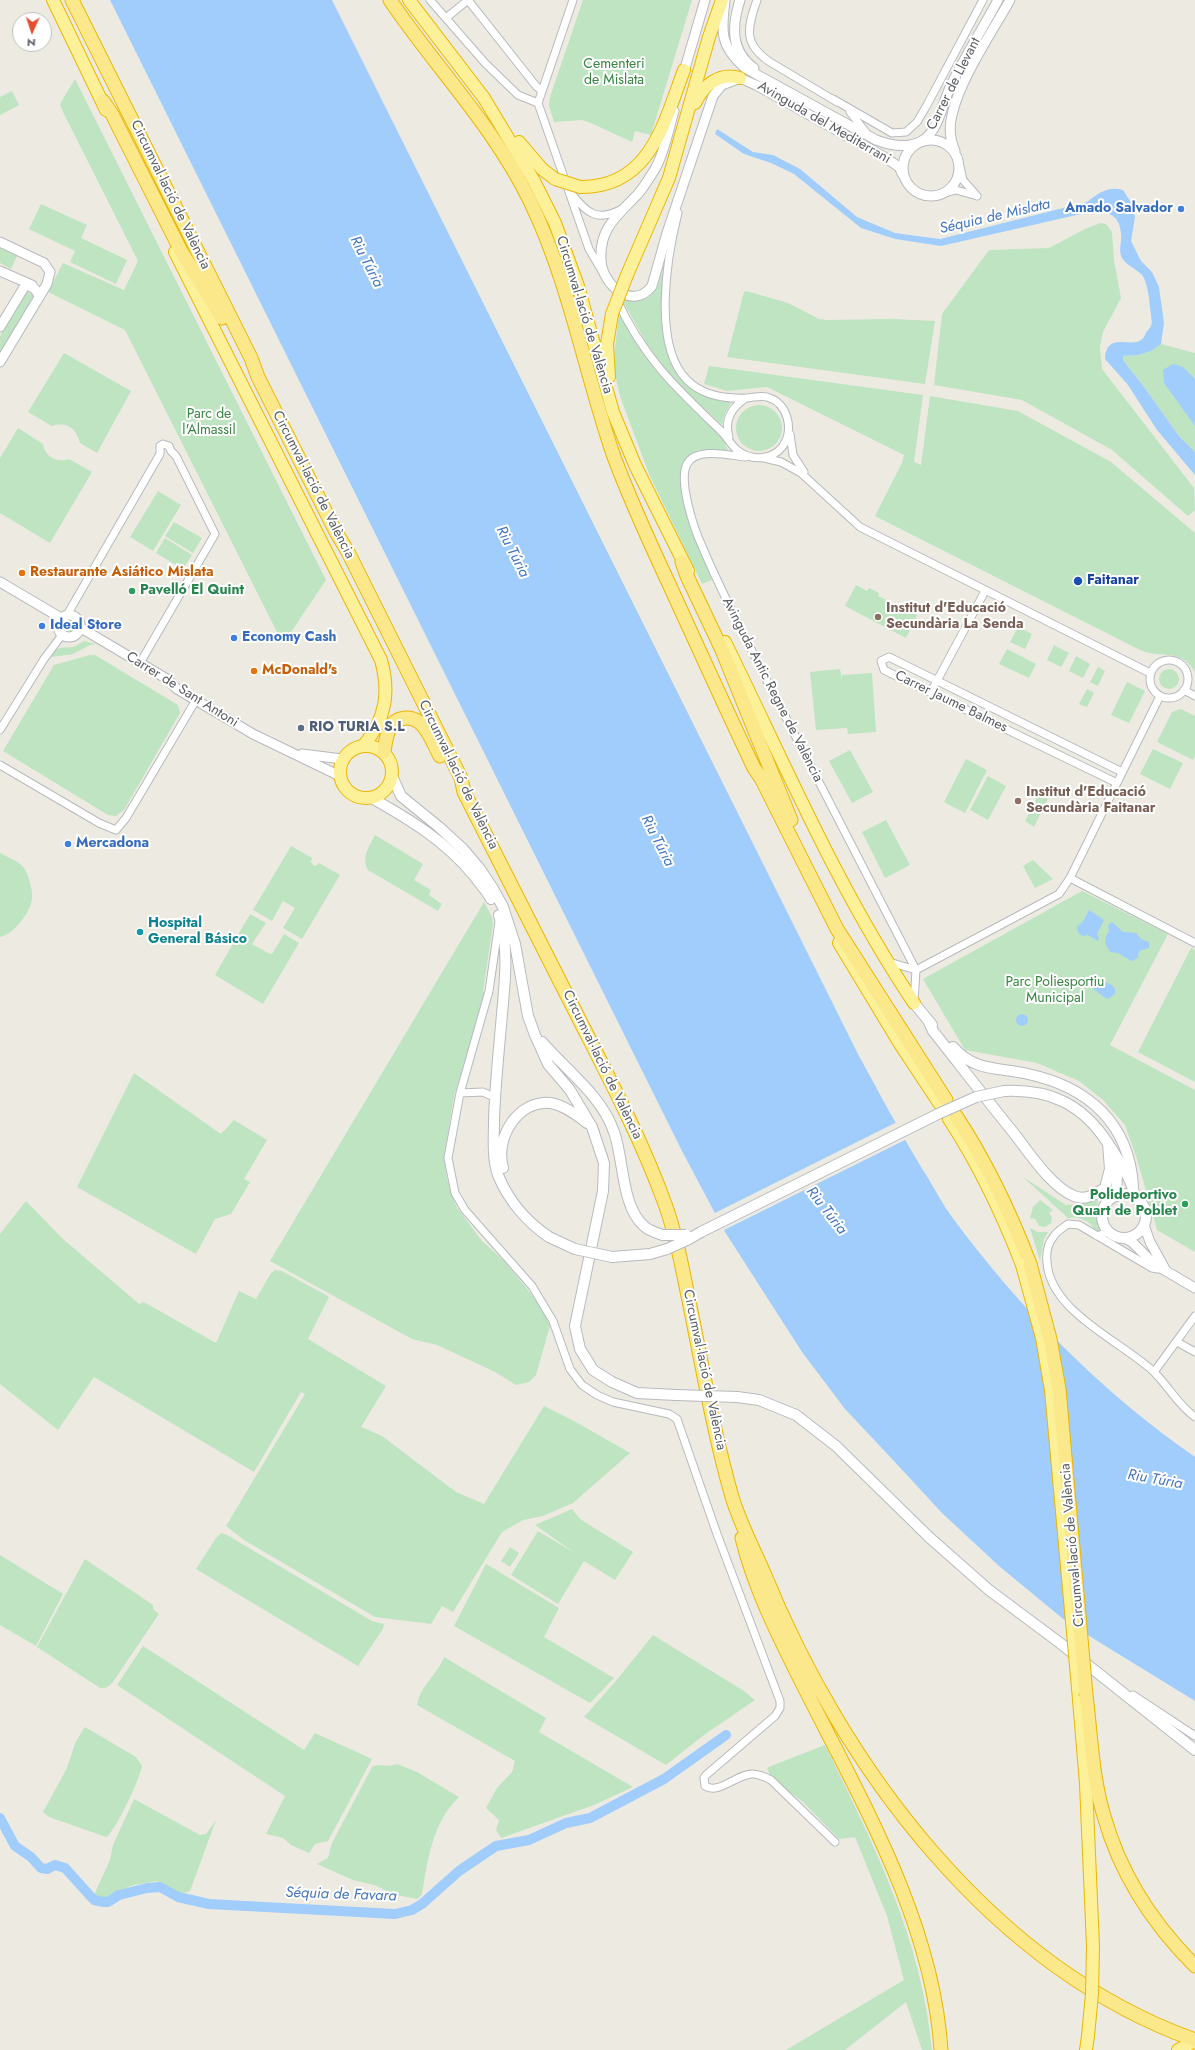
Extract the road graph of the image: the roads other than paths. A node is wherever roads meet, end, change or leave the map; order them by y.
1 (52, 0) edge
2 (72, 0) edge
3 (390, 0) edge
4 (409, 0) edge
5 (430, 0) edge
6 (573, 0) edge
7 (705, 0) edge
8 (722, 0) edge
9 (726, 0) edge
10 (740, 0) edge
11 (757, 0) edge
12 (984, 0) edge
13 (998, 0) edge
14 (1010, 0) edge
15 (446, 18) junction
16 (684, 70) junction
17 (740, 78) junction
18 (780, 86) junction
19 (542, 91) junction
20 (484, 98) junction
21 (833, 99) junction
22 (103, 101) junction
23 (538, 104) junction
24 (686, 120) junction
25 (906, 132) joint
26 (869, 137) junction
27 (917, 144) junction
28 (958, 158) junction
29 (960, 167) junction
30 (688, 172) junction
31 (903, 175) junction
32 (574, 188) junction
33 (947, 192) junction
34 (624, 208) junction
35 (0, 242) edge
36 (0, 271) edge
37 (605, 277) junction
38 (26, 284) junction
39 (46, 284) junction
40 (39, 296) junction
41 (0, 328) edge
42 (0, 362) edge
43 (258, 377) junction
44 (747, 398) junction
45 (621, 429) junction
46 (789, 430) junction
47 (730, 441) junction
48 (753, 458) junction
49 (762, 458) junction
50 (809, 479) junction
51 (682, 562) junction
52 (0, 583) edge
53 (985, 591) junction
54 (64, 617) junction
55 (81, 628) junction
56 (62, 635) junction
57 (140, 663) junction
58 (1150, 674) junction
59 (937, 680) junction
60 (1184, 690) junction
61 (931, 692) junction
62 (1160, 696) junction
63 (1195, 696) edge
64 (196, 700) junction
65 (0, 728) edge
66 (364, 745) junction
67 (284, 750) junction
68 (384, 752) junction
69 (342, 759) junction
70 (0, 765) edge
71 (754, 768) junction
72 (1122, 772) junction
73 (340, 776) junction
74 (392, 776) junction
75 (1117, 782) junction
76 (464, 792) junction
77 (370, 797) junction
78 (1070, 878) junction
79 (500, 916) junction
80 (1195, 943) edge
81 (848, 944) junction
82 (885, 960) junction
83 (916, 970) junction
84 (914, 1004) junction
85 (928, 1020) junction
86 (535, 1035) junction
87 (460, 1093) junction
88 (494, 1097) junction
89 (941, 1106) junction
90 (953, 1117) dead end
91 (592, 1127) junction
92 (1108, 1143) junction
93 (1133, 1186) junction
94 (1116, 1196) junction
95 (1136, 1199) junction
96 (512, 1201) junction
97 (1144, 1225) junction
98 (1108, 1232) junction
99 (1098, 1236) junction
100 (686, 1238) junction
101 (1124, 1238) junction
102 (1166, 1270) junction
103 (1195, 1288) edge
104 (1195, 1316) edge
105 (1177, 1342) junction
106 (1195, 1352) edge
107 (1154, 1372) junction
108 (1195, 1417) edge
109 (733, 1502) junction
110 (1060, 1643) junction
111 (1082, 1691) junction
112 (1195, 1736) edge
113 (1195, 1750) edge
114 (835, 1842) dead end
115 (1195, 1966) edge
116 (1195, 2041) edge
117 (941, 2050) edge
118 (1086, 2050) edge
119 (1178, 2050) edge

1 - 22 highway, Circumval·lació de València
2 - 43 highway, Circumval·lació de València
3 - 71 highway, Circumval·lació de València
4 - 20 highway, Circumval·lació de València
5 - 15 street
6 - 19 street
7 - 16 street
8 - 24 highway
9 - 18 street
10 - 18 street
11 - 21 street, Avinguda del Mediterrani
12 - 25 street, Carrer de Llevant
13 - 27 street, Carrer de Llevant
14 - 28 street, Carrer de Llevant
15 - 19 street
15 - 23 street
16 - 32 highway
16 - 34 street
17 - 24 highway
17 - 30 street
17 - 31 street, Avinguda del Mediterrani
18 - 26 street, Avinguda del Mediterrani
19 - 23 street
20 - 32 highway, bridge
20 - 45 highway, Circumval·lació de València
21 - 25 street, Avinguda del Mediterrani
21 - 26 street, Avinguda del Mediterrani
22 - 43 highway
22 - 66 highway, Circumval·lació de València
23 - 32 street
24 - 45 highway, bridge
26 - 27 street, Avinguda del Mediterrani
27 - 28 street
27 - 31 street
28 - 29 street
29 - 33 street
29 - 33 street
30 - 37 street
30 - 44 street
31 - 33 street
32 - 34 street
32 - 37 street
34 - 37 street
35 - 39 street
36 - 38 street
37 - 47 street
38 - 39 street
38 - 40 street
38 - 41 street
39 - 40 street
40 - 42 street
43 - 76 highway, Circumval·lació de València
44 - 46 street
44 - 47 street
45 - 51 highway, Circumval·lació de València
46 - 49 street
46 - 50 street
47 - 48 street
48 - 49 street
48 - 83 street, Avinguda Antic Regne de València
49 - 50 street
50 - 53 street
51 - 81 highway
51 - 82 highway, Circumval·lació de València
52 - 54 street
53 - 58 street
53 - 59 street
54 - 55 street
54 - 56 street
54 - 57 street
55 - 56 street
55 - 57 street, Carrer de Sant Antoni
56 - 65 street
57 - 64 street, Carrer de Sant Antoni
58 - 60 street
58 - 62 street
59 - 61 street
59 - 61 street, Carrer Jaume Balmes
59 - 72 street, Carrer Jaume Balmes
60 - 62 street
60 - 63 street
61 - 75 street, Carrer Jaume Balmes
62 - 72 street
64 - 67 street, Carrer de Sant Antoni
64 - 70 street
66 - 68 highway
66 - 69 highway
67 - 69 street, Carrer de Sant Antoni
67 - 73 street, Carrer de Sant Antoni
68 - 74 highway
68 - 76 highway
69 - 73 highway
71 - 81 highway, Circumval·lació de València
71 - 89 highway
72 - 75 street
73 - 77 highway
74 - 77 highway
74 - 86 main road
75 - 78 street
76 - 109 highway, Circumval·lació de València
77 - 79 main road
78 - 80 street
78 - 83 street
79 - 87 street
79 - 88 main road
81 - 89 highway, Circumval·lació de València
82 - 83 street
82 - 84 highway, Circumval·lació de València
83 - 84 street
84 - 85 main road
85 - 92 main road
85 - 93 main road
86 - 91 main road
86 - 100 main road, bridge
87 - 88 street
87 - 114 street
88 - 96 main road
89 - 92 main road, bridge
89 - 100 main road
90 - 111 highway, Circumval·lació de València, bridge
91 - 96 main road
91 - 110 main road, bridge
92 - 93 main road
92 - 94 main road
93 - 95 main road
94 - 95 main road
94 - 98 main road
95 - 97 main road
96 - 100 main road, bridge
97 - 101 main road
97 - 102 street
98 - 99 street
98 - 101 main road
99 - 102 street
99 - 107 street
101 - 102 street
102 - 103 street
104 - 105 street
105 - 106 street
105 - 107 street
107 - 108 street
109 - 116 highway, Circumval·lació de València
109 - 117 highway
110 - 112 street
110 - 113 main road
111 - 115 highway, Circumval·lació de València
111 - 118 highway, bridge
116 - 119 highway

